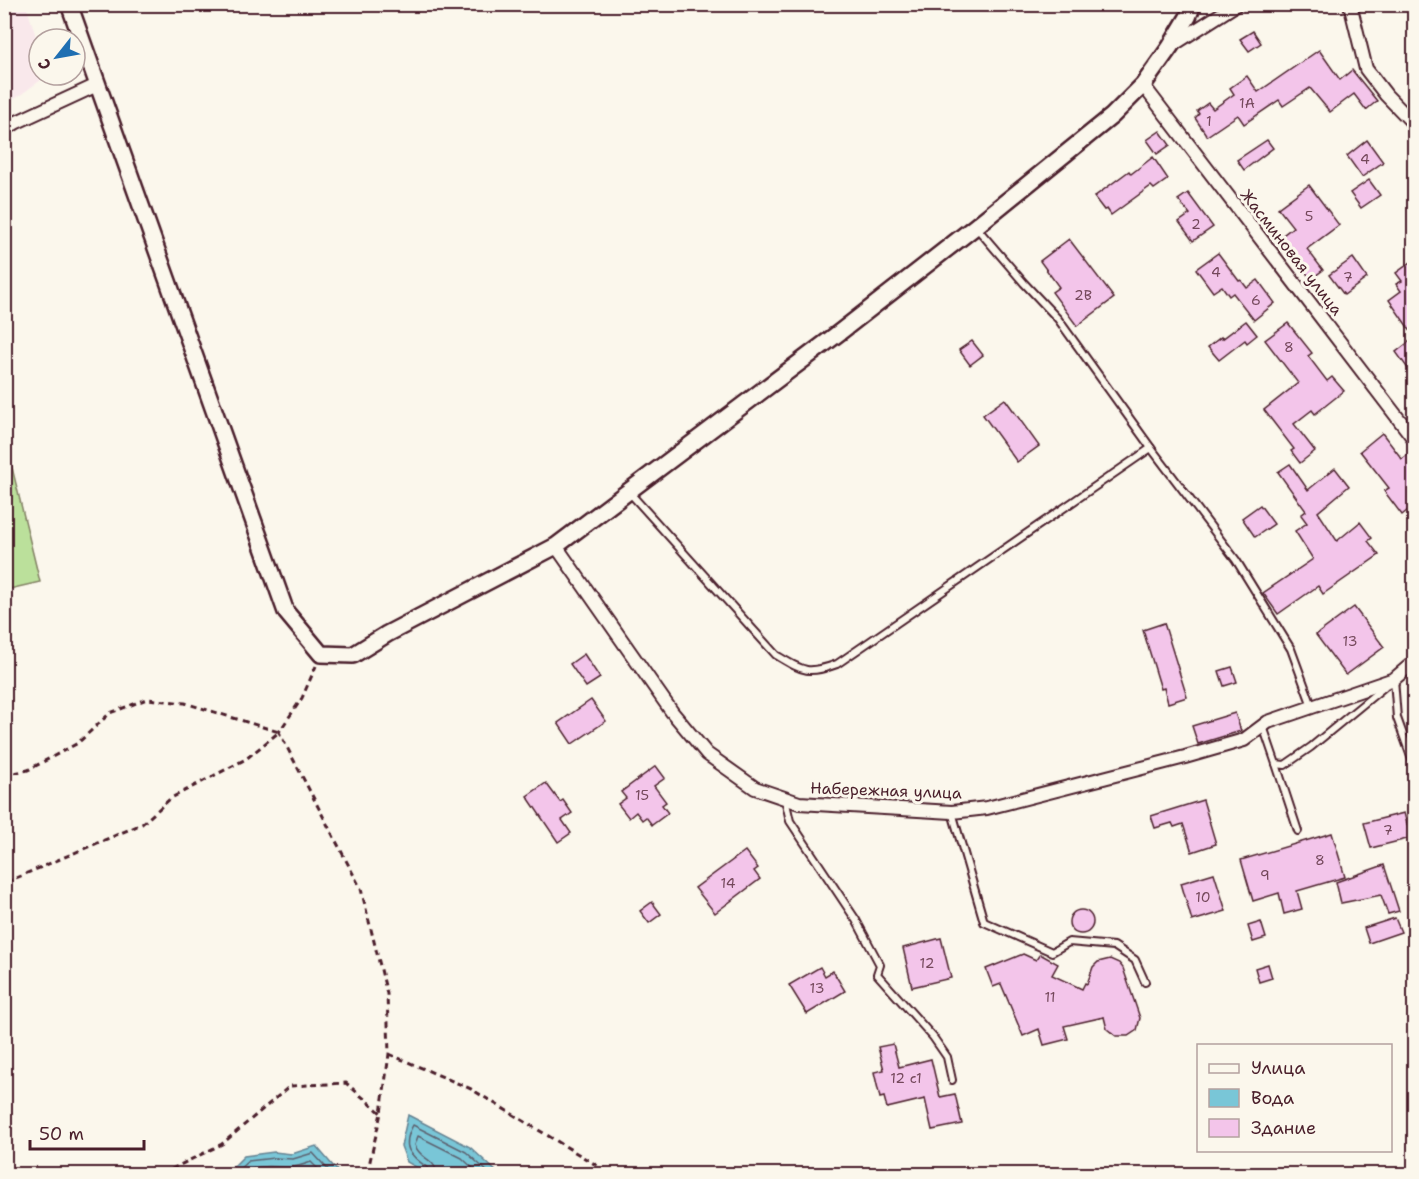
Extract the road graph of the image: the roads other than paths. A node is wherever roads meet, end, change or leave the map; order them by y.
1 (69, 4) edge
2 (1193, 4) edge
3 (1237, 4) edge
4 (1350, 4) edge
5 (1170, 47) junction
6 (1143, 85) junction
7 (97, 86) junction
8 (1414, 124) edge
9 (4, 130) edge
10 (976, 226) junction
11 (1414, 439) edge
12 (1151, 448) junction
13 (629, 491) junction
14 (556, 546) junction
15 (1414, 662) edge
16 (1394, 679) junction
17 (1312, 706) junction
18 (1263, 726) junction
19 (1276, 764) junction
20 (1414, 765) edge
21 (784, 798) junction
22 (952, 812) junction
23 (1298, 831) dead end
24 (1145, 982) dead end
25 (952, 1080) dead end

1 - 7 street
2 - 5 street
3 - 5 street
4 - 8 street
5 - 6 street
6 - 10 street
6 - 11 street, Жасминовая улица
7 - 9 street
7 - 14 street
10 - 12 lane
10 - 13 street
12 - 13 lane
12 - 17 lane
13 - 14 street
14 - 21 street, Набережная улица
15 - 16 street, Набережная улица
16 - 17 street, Набережная улица
16 - 19 lane
16 - 20 lane
17 - 18 street, Набережная улица
18 - 19 lane
18 - 22 street, Набережная улица
19 - 23 lane
21 - 22 street, Набережная улица
21 - 25 lane
22 - 24 lane

